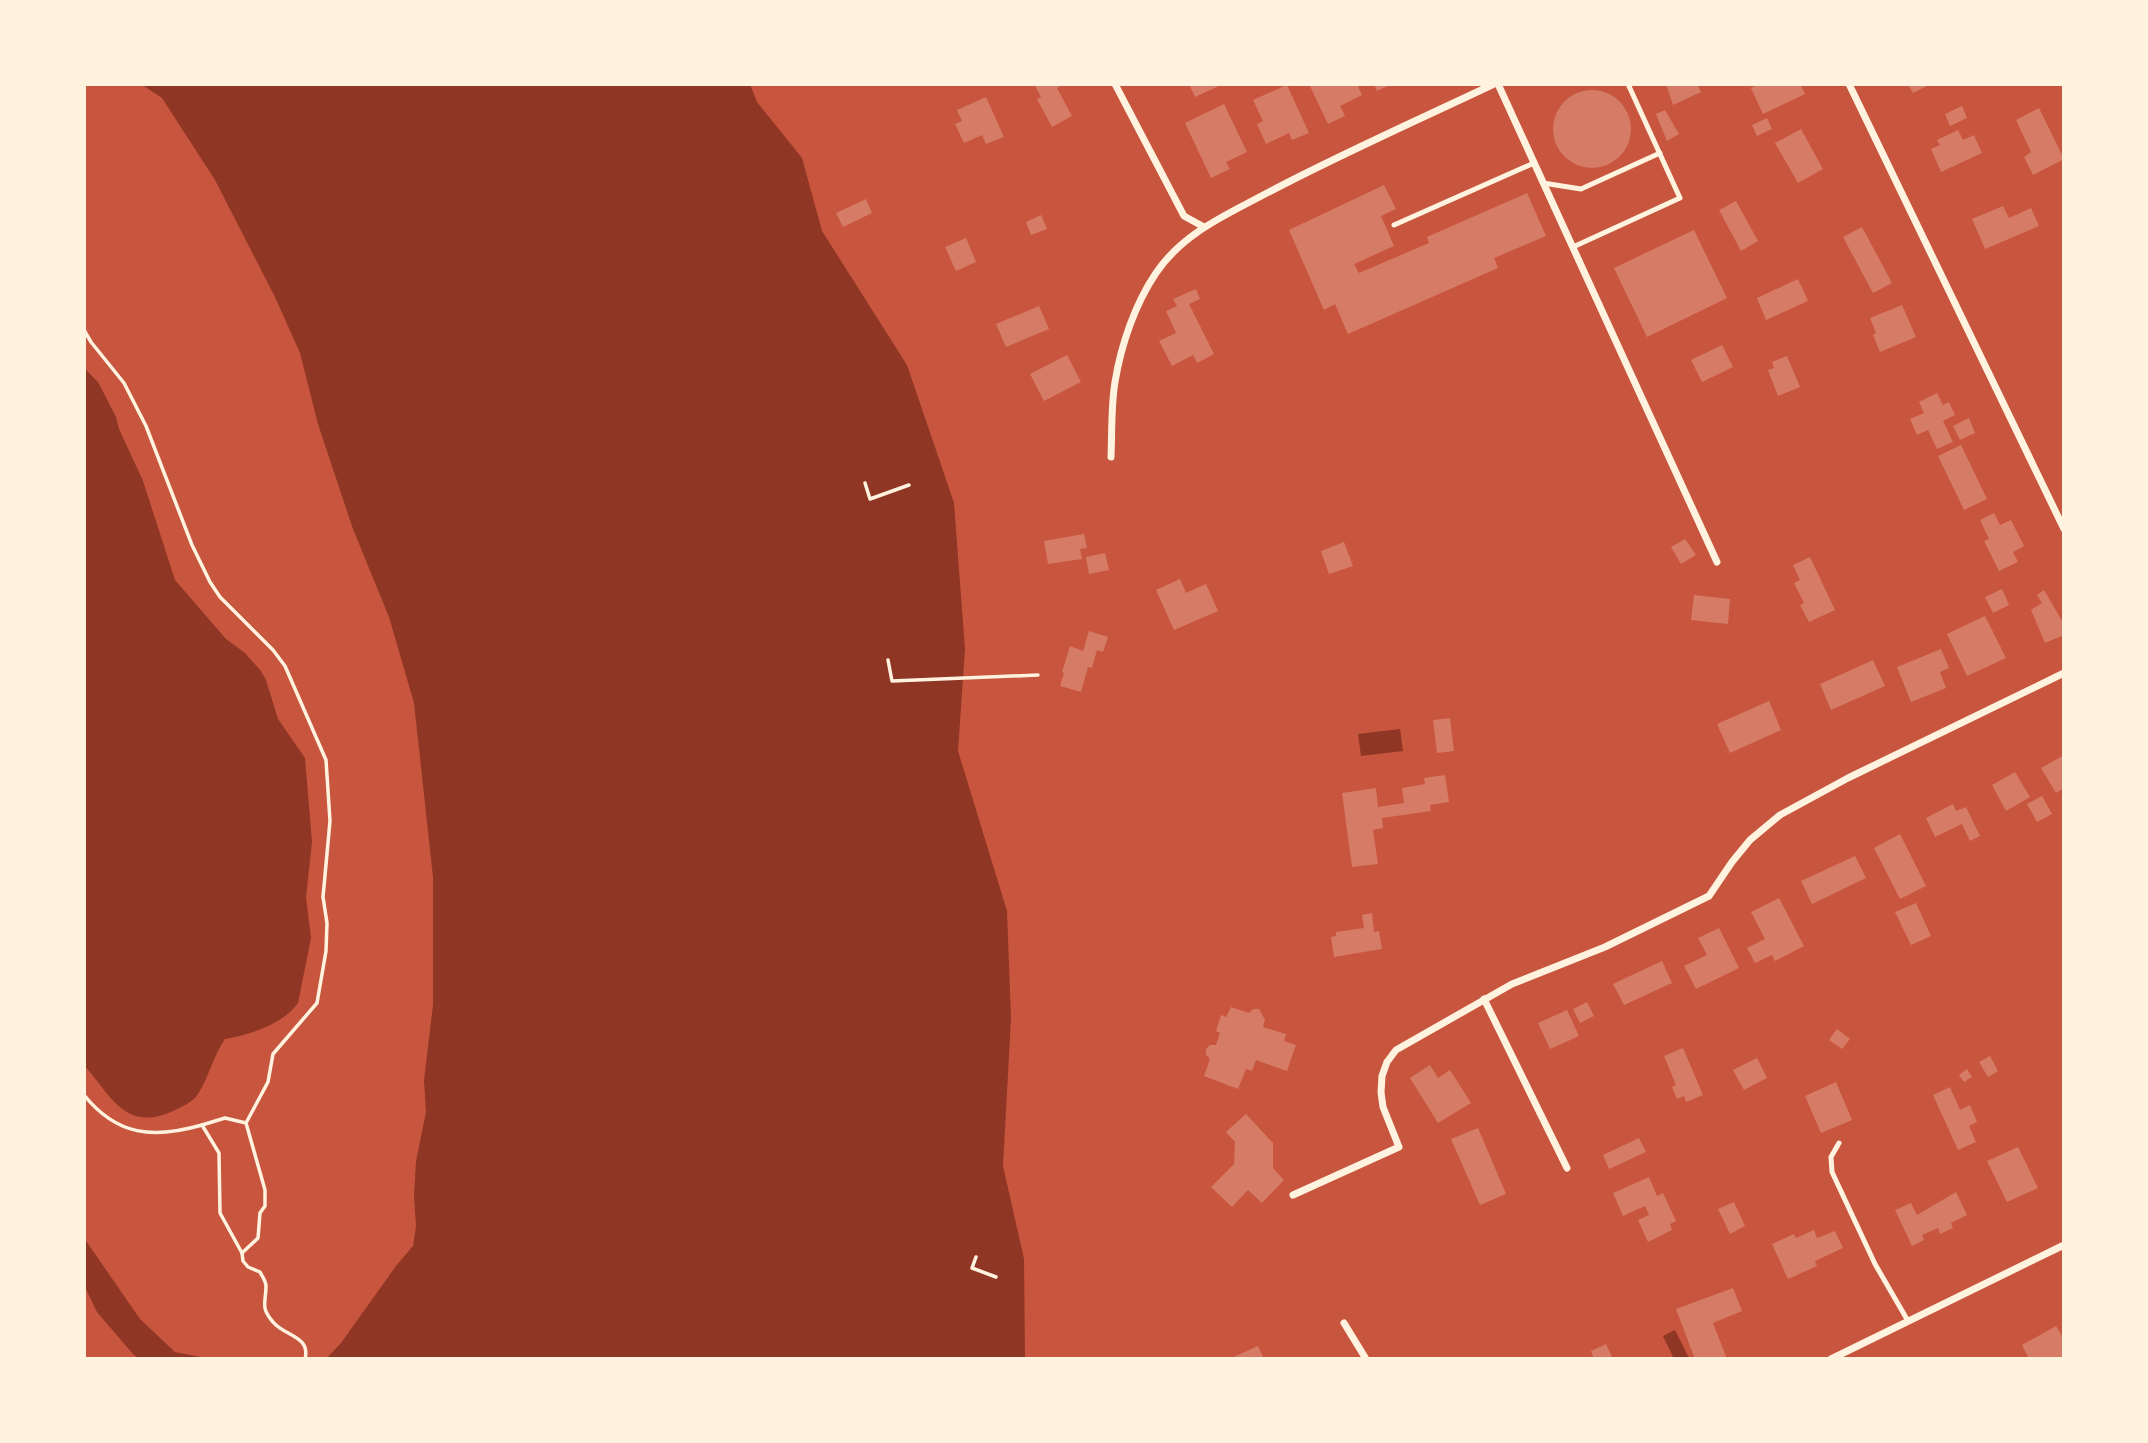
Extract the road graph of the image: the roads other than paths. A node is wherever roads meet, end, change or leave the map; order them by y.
1 (1115, 84) edge
2 (1496, 84) edge
3 (1628, 84) edge
4 (1849, 84) edge
5 (1660, 153) junction
6 (1534, 163) junction
7 (1543, 183) junction
8 (1394, 225) dead end
9 (1204, 227) junction
10 (1573, 247) junction
11 (1111, 457) dead end
12 (2064, 529) edge
13 (1717, 562) dead end
14 (2064, 673) edge
15 (1484, 999) junction
16 (1839, 1143) dead end
17 (1567, 1168) dead end
18 (1293, 1195) dead end
19 (2064, 1245) edge
20 (1908, 1321) junction
21 (1344, 1323) dead end
22 (1363, 1358) edge
23 (1831, 1359) edge

1 - 9 street
2 - 6 street
2 - 9 street
3 - 5 lane
4 - 12 street
5 - 7 lane
5 - 10 lane
6 - 7 street
6 - 8 lane
7 - 10 street
9 - 11 street
10 - 13 street
14 - 15 street
15 - 17 street
15 - 18 street
16 - 20 lane
19 - 20 street
20 - 23 street
21 - 22 street

